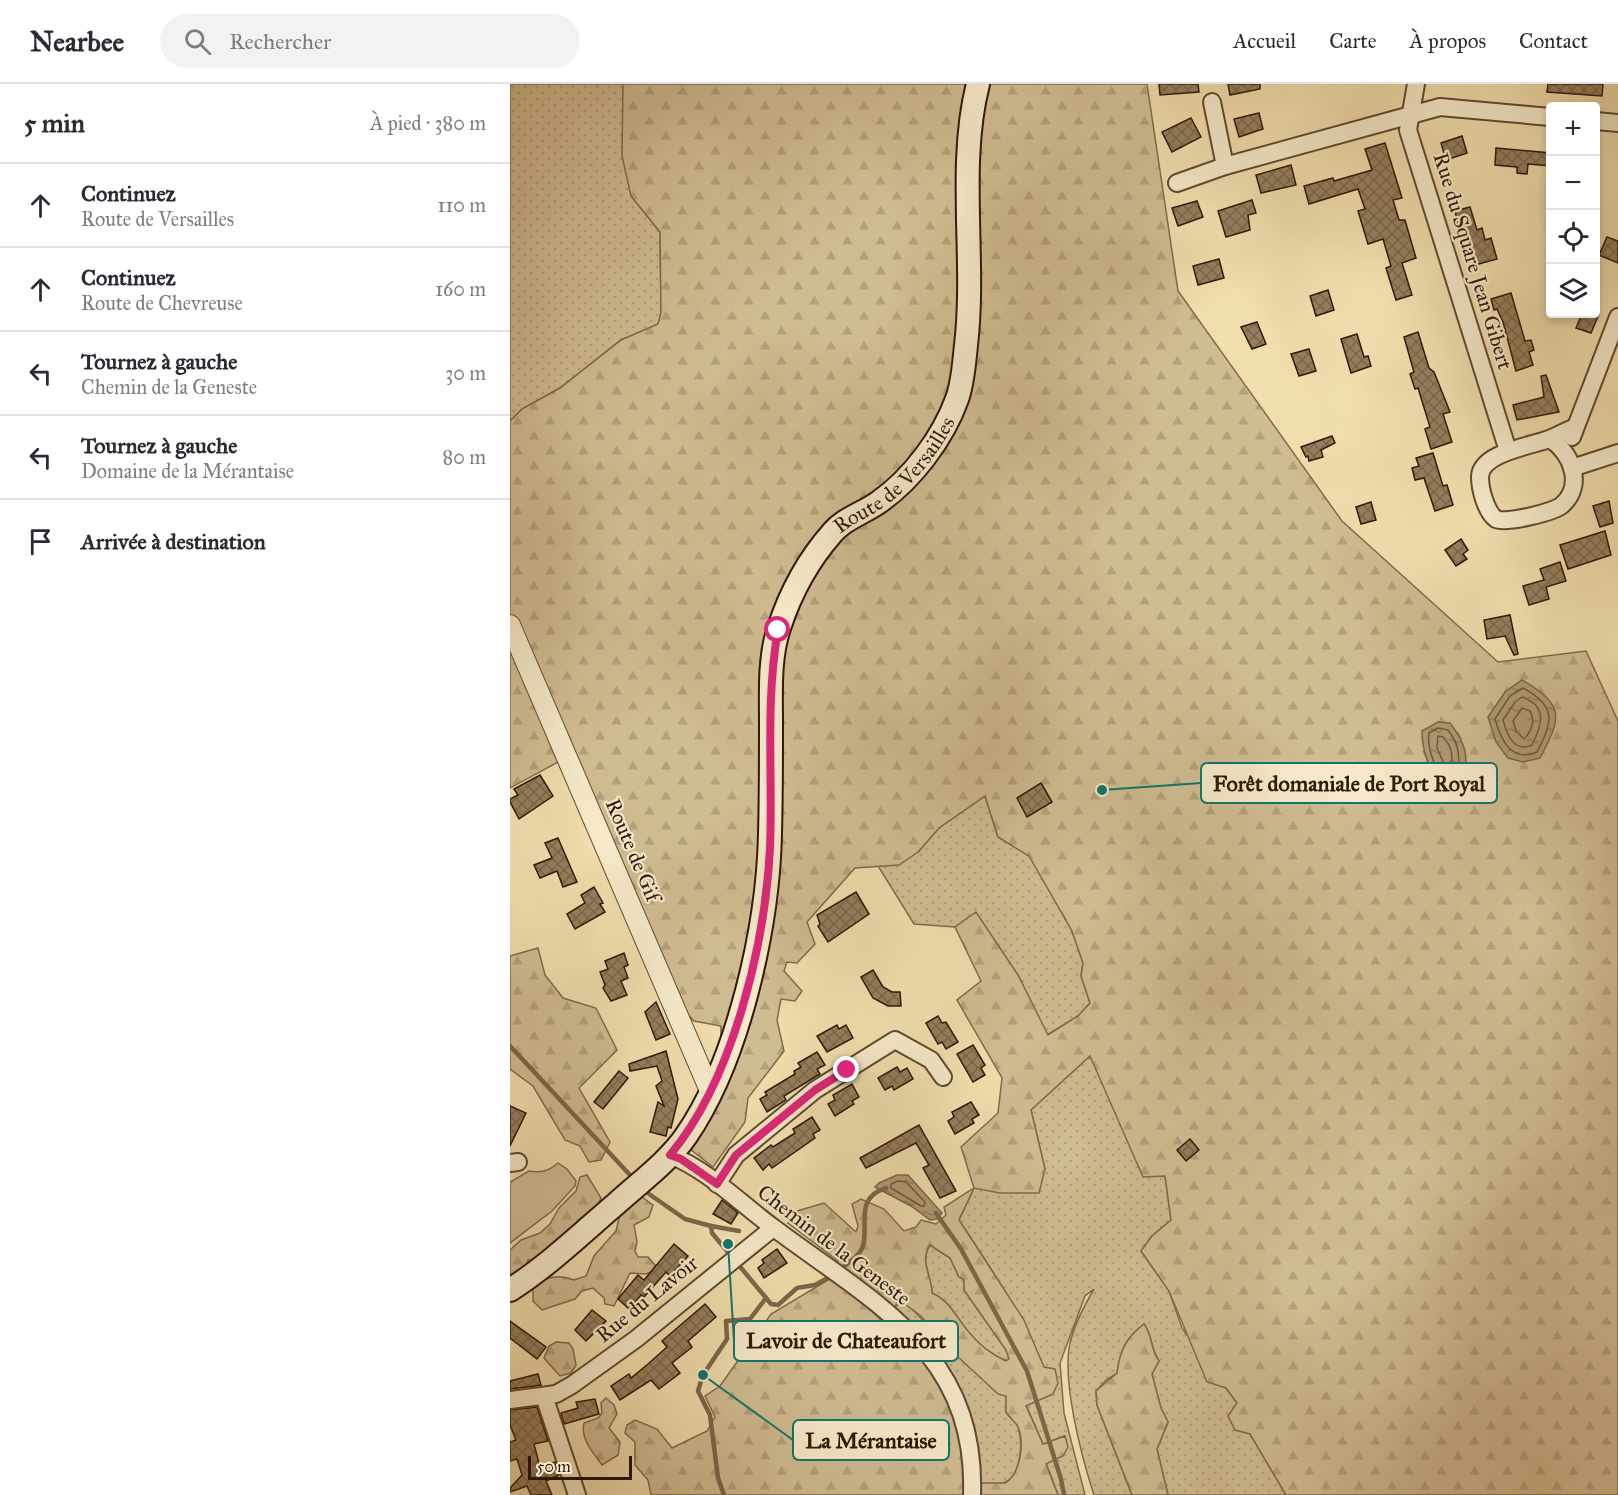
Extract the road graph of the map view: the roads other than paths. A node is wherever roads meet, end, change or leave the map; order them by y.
1 (978, 84) edge
2 (1416, 84) edge
3 (1212, 102) dead end
4 (1410, 113) junction
5 (1546, 117) edge
6 (1600, 121) edge
7 (1618, 123) edge
8 (1225, 166) junction
9 (1177, 183) dead end
10 (1618, 317) edge
11 (1574, 428) junction
12 (1550, 439) junction
13 (1508, 451) junction
14 (1618, 453) edge
15 (1569, 461) junction
16 (510, 625) edge
17 (943, 1077) dead end
18 (711, 1093) junction
19 (670, 1155) junction
20 (717, 1184) junction
21 (773, 1228) junction
22 (510, 1290) edge
23 (544, 1396) junction
24 (510, 1400) edge
25 (577, 1495) edge
26 (972, 1495) edge

1 - 18 main road, Route de Versailles
2 - 4 street, Rue du Square Jean Gibert
3 - 8 street
4 - 5 street
4 - 8 street
4 - 13 street, Rue du Square Jean Gibert
6 - 7 street
8 - 9 street
10 - 11 street
11 - 12 street
11 - 15 street
12 - 13 street
12 - 15 street
13 - 15 street
14 - 15 street
16 - 18 street, Route de Gif
17 - 20 street
18 - 19 main road, Route de Versailles
19 - 20 street, Chemin de la Geneste
19 - 22 main road, Route de Versailles
20 - 21 street, Chemin de la Geneste
21 - 23 street, Rue du Lavoir
21 - 26 street, Chemin de la Geneste
23 - 24 street, Rue du Lavoir
23 - 25 street

